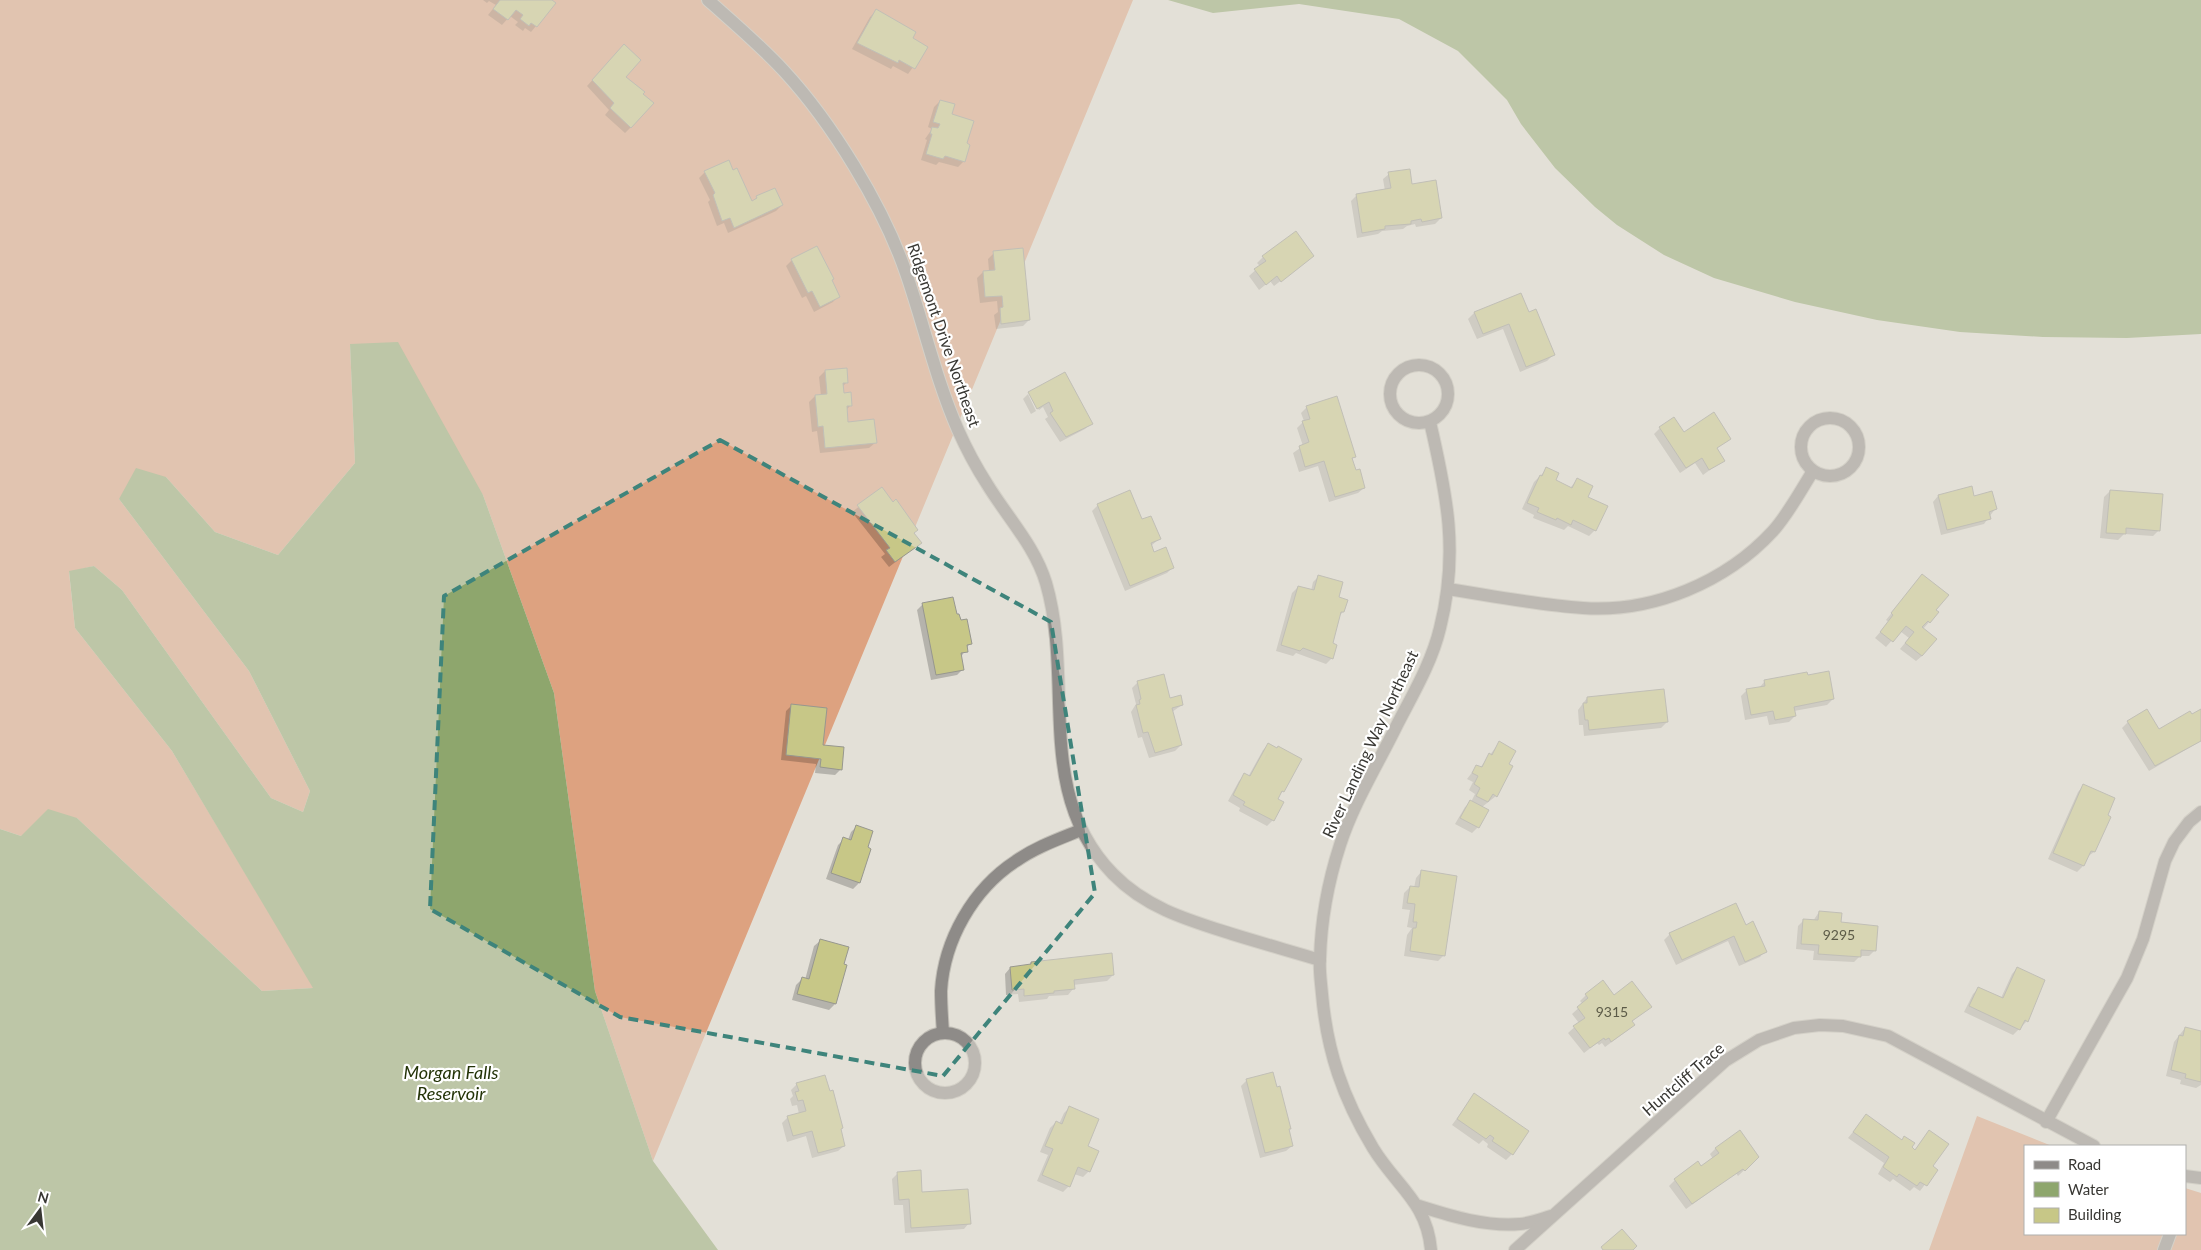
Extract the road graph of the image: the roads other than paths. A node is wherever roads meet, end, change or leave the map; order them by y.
1 (708, 0) edge
2 (1430, 422) junction
3 (1813, 471) junction
4 (1448, 589) junction
5 (2201, 812) edge
6 (1081, 830) junction
7 (1320, 960) junction
8 (943, 1033) junction
9 (2046, 1122) junction
10 (2092, 1145) edge
11 (2186, 1176) edge
12 (2201, 1178) edge
13 (1419, 1206) junction
14 (1553, 1216) junction
15 (2170, 1235) edge
16 (1431, 1250) edge
17 (1515, 1250) edge
18 (2164, 1250) edge

1 - 6 street, Ridgemont Drive Northeast
2 - 2 street
2 - 4 street, River Landing Way Northeast
3 - 3 street
3 - 4 street
4 - 7 street, River Landing Way Northeast
5 - 9 street
6 - 7 street, Ridgemont Drive Northeast
6 - 8 street
7 - 13 street, River Landing Way Northeast
8 - 8 street
9 - 10 street, Huntcliff Trace
9 - 14 street, Huntcliff Trace
11 - 12 street
13 - 14 street
13 - 16 street, River Landing Way Northeast
14 - 17 street, Huntcliff Trace
15 - 18 street

